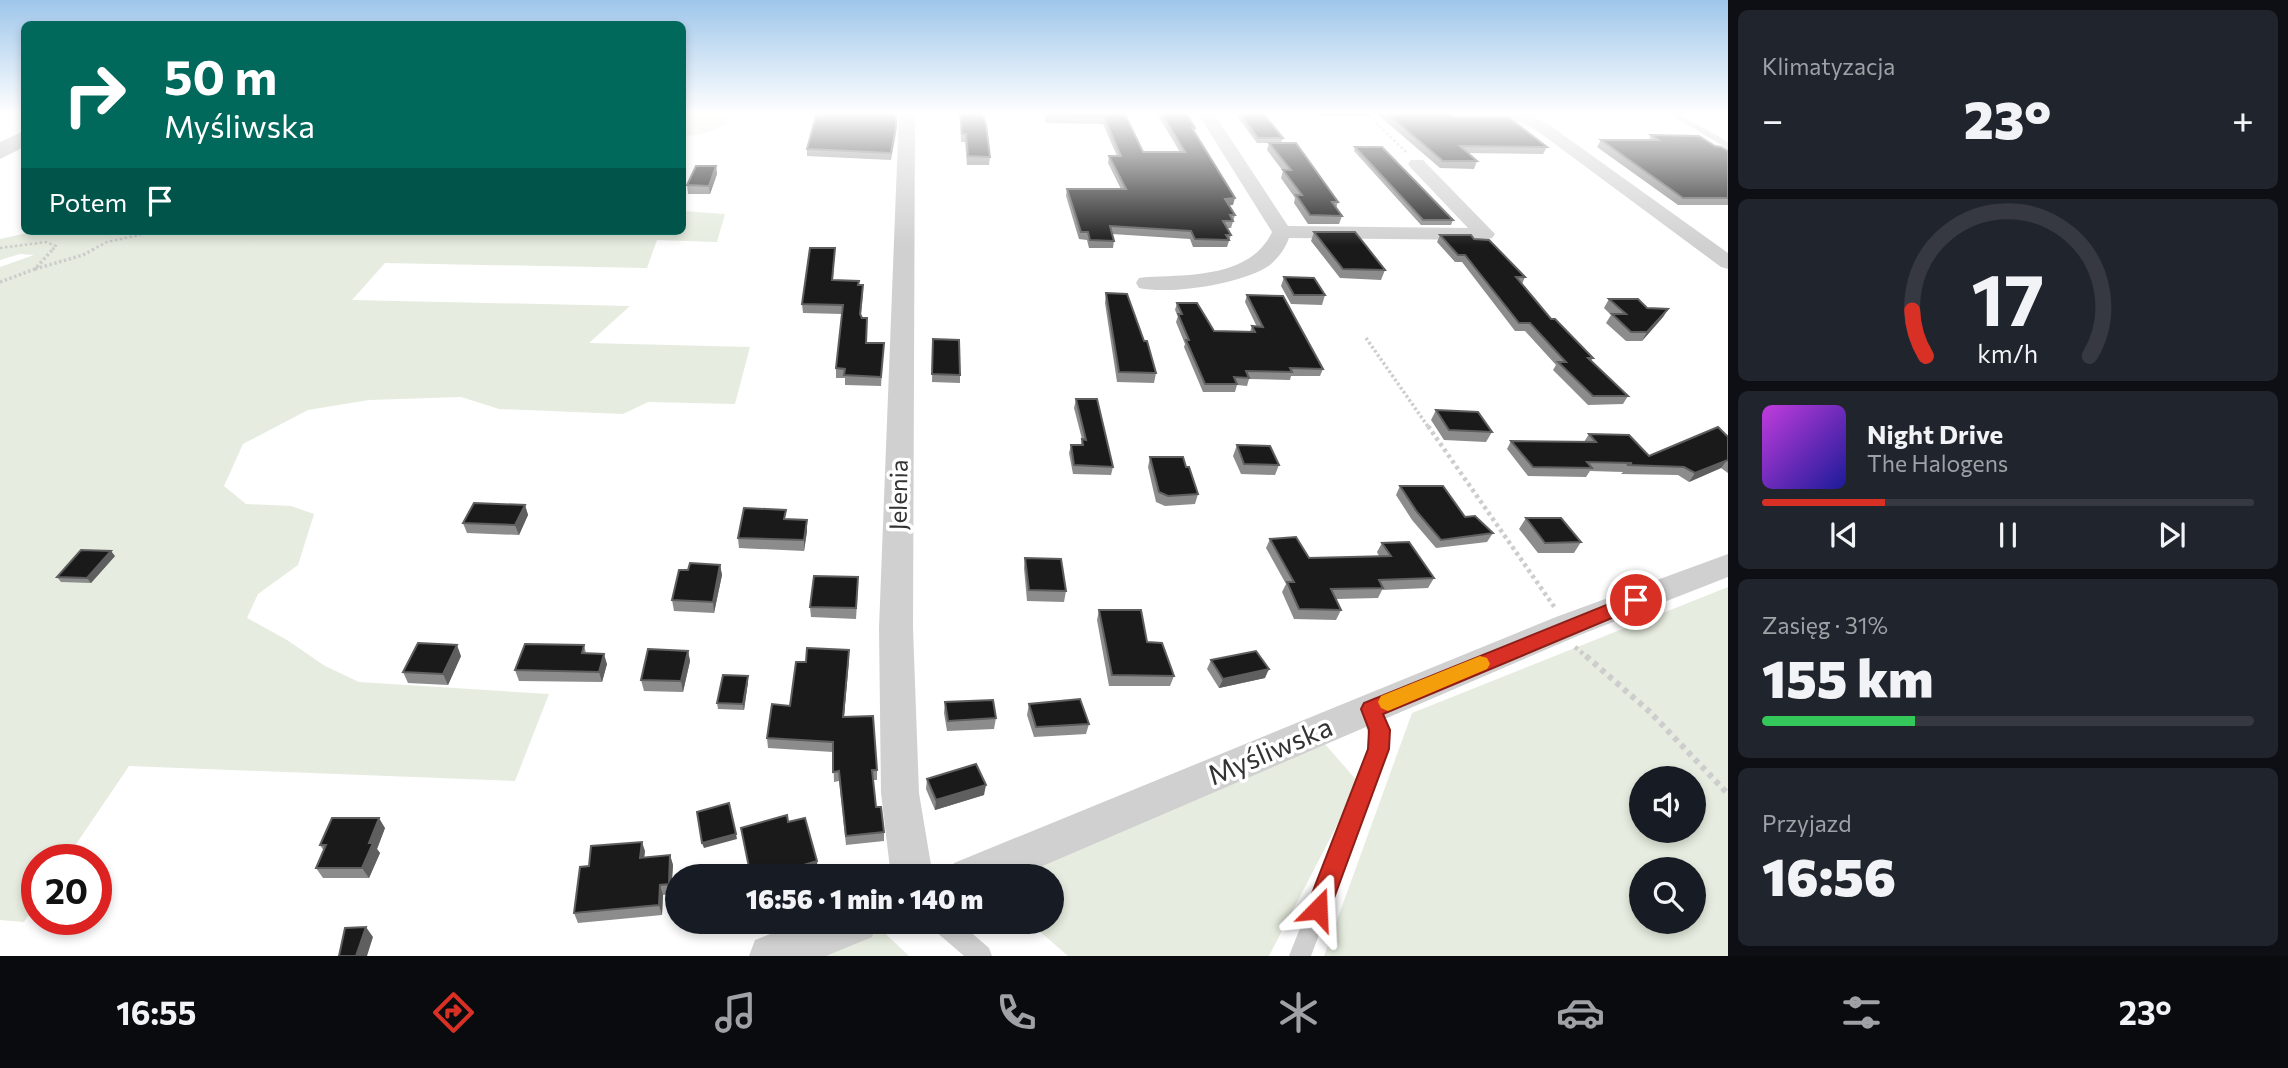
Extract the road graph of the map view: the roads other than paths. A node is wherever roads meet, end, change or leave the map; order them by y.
1 (906, 157) edge
2 (1234, 157) edge
3 (1583, 157) edge
4 (1417, 164) road end
5 (1282, 232) junction
6 (1728, 263) edge
7 (1147, 284) dead end
8 (1728, 565) edge
9 (1371, 709) junction
10 (910, 864) edge
11 (1000, 864) edge
12 (827, 934) edge
13 (956, 934) edge
14 (771, 956) edge
15 (981, 956) edge
16 (1300, 956) edge

1 - 10 street, Jelenia
2 - 5 street
3 - 6 street
4 - 5 street
5 - 7 street
8 - 9 street, Myśliwska
9 - 11 street, Myśliwska
9 - 16 lane
12 - 14 street
13 - 15 lane

